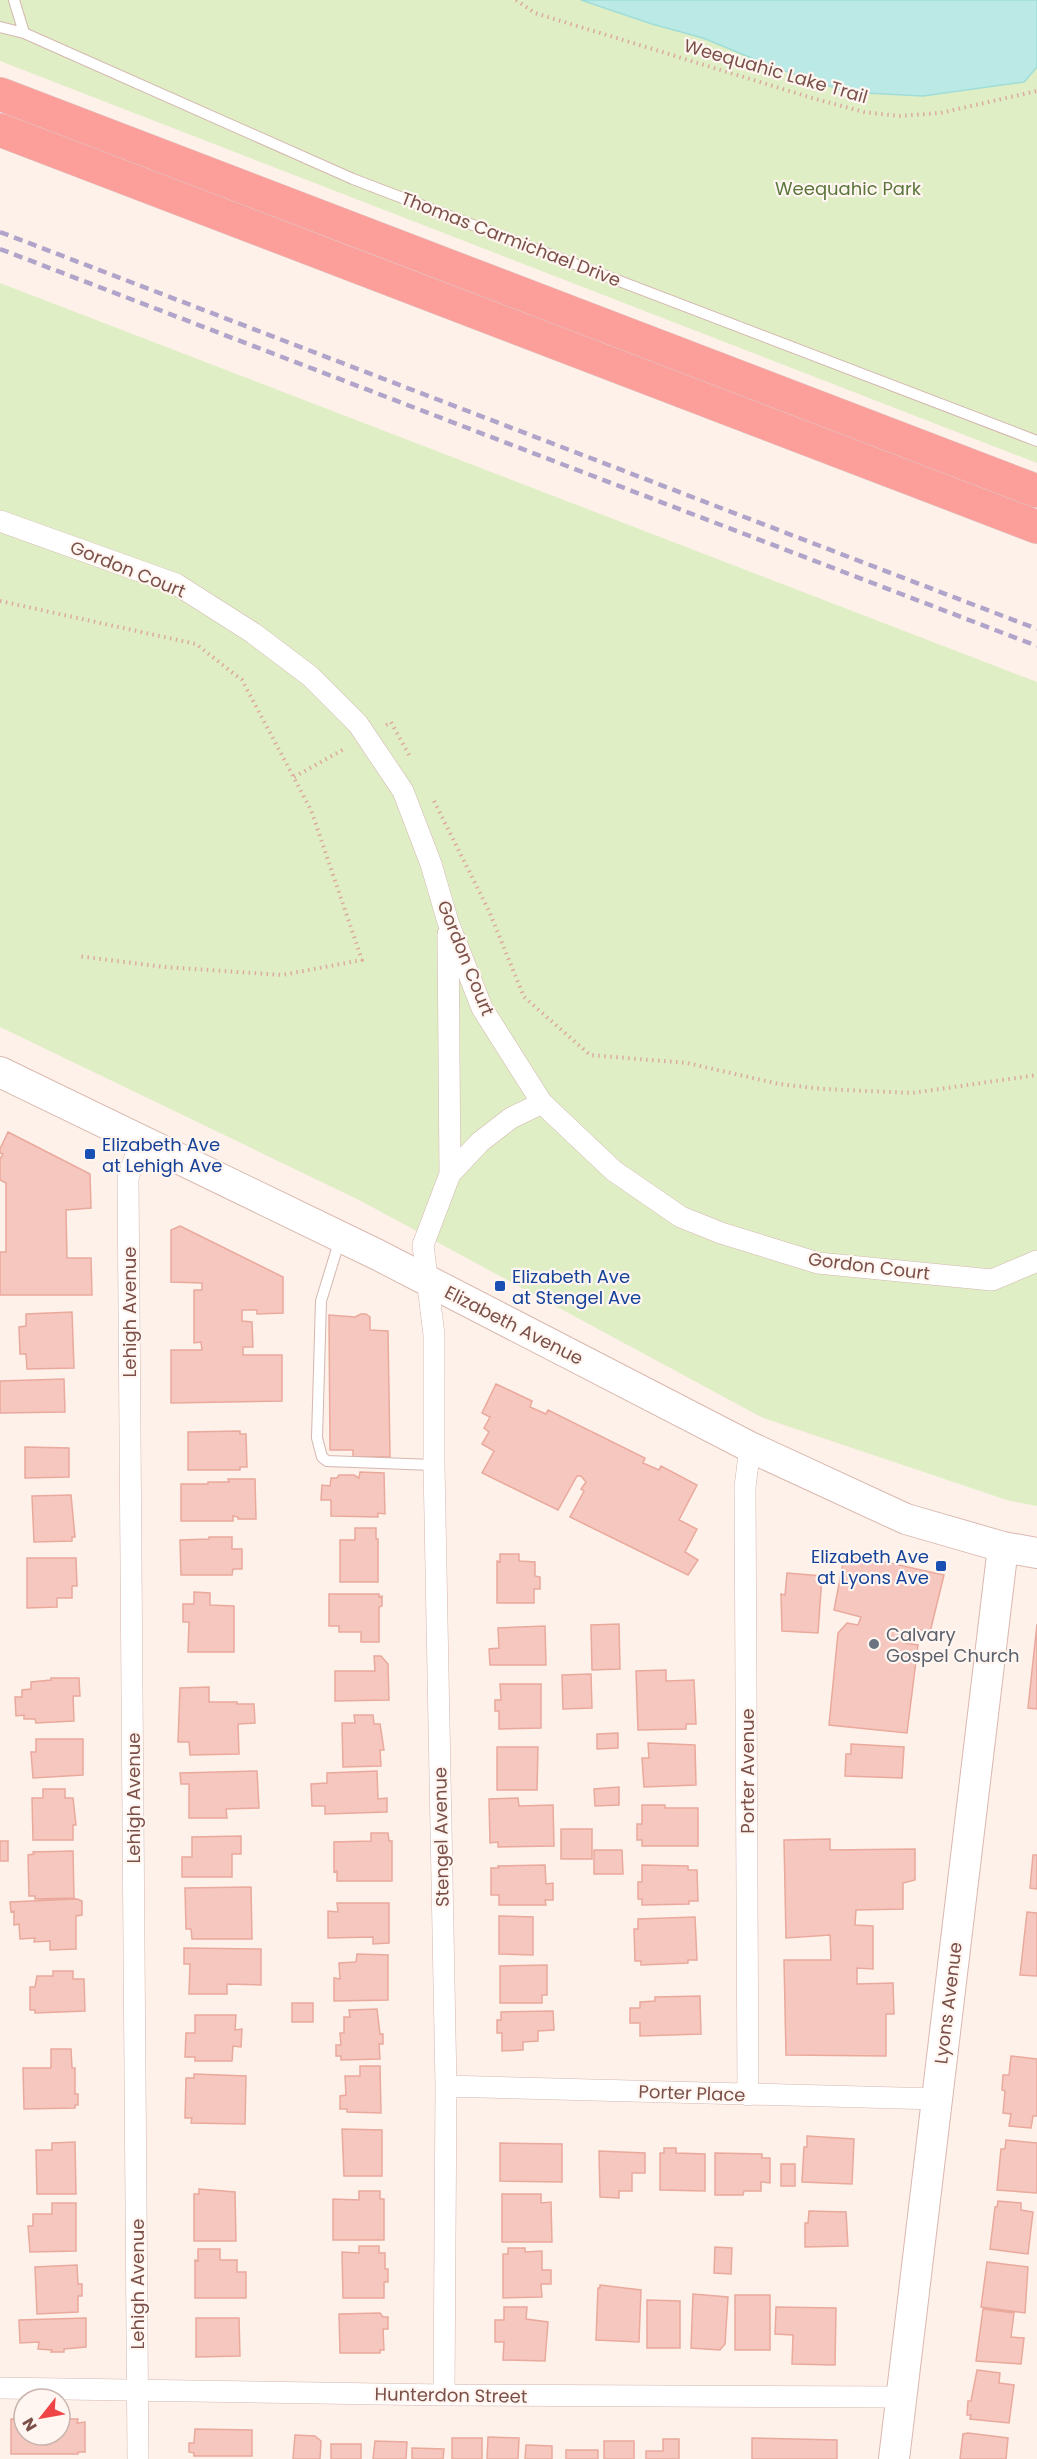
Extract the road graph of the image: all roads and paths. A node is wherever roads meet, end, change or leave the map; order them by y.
1 (14, 0) edge
2 (516, 0) edge
3 (0, 27) edge
4 (24, 33) junction
5 (1037, 91) edge
6 (0, 94) edge
7 (0, 130) edge
8 (1037, 441) edge
9 (1037, 491) edge
10 (0, 521) edge
11 (1037, 527) edge
12 (0, 601) edge
13 (366, 736) junction
14 (414, 762) dead end
15 (294, 777) junction
16 (430, 793) dead end
17 (448, 922) junction
18 (77, 956) dead end
19 (0, 1072) edge
20 (1037, 1075) edge
21 (542, 1103) junction
22 (141, 1140) junction
23 (450, 1174) junction
24 (340, 1237) junction
25 (1037, 1261) edge
26 (427, 1280) junction
27 (750, 1447) junction
28 (434, 1465) junction
29 (1003, 1547) junction
30 (1037, 1553) edge
31 (446, 2086) junction
32 (748, 2095) junction
33 (937, 2099) junction
34 (0, 2388) edge
35 (138, 2389) junction
36 (444, 2395) junction
37 (902, 2397) junction
38 (138, 2459) edge
39 (894, 2459) edge

1 - 4 lane
2 - 5 path, Weequahic Lake Trail
3 - 4 lane, Thomas Carmichael Drive
4 - 8 lane, Thomas Carmichael Drive
6 - 9 highway
7 - 11 highway
10 - 13 street, Gordon Court
12 - 15 path
13 - 14 path
13 - 15 path
13 - 17 street, Gordon Court
15 - 18 path
16 - 20 path
17 - 21 street, Gordon Court
17 - 23 street
19 - 22 main road, Elizabeth Avenue
21 - 23 street
21 - 25 street, Gordon Court
22 - 24 main road, Elizabeth Avenue
22 - 35 street, Lehigh Avenue
23 - 26 street, Stengel Avenue
24 - 26 main road, Elizabeth Avenue
24 - 28 lane
26 - 27 main road, Elizabeth Avenue
26 - 28 street, Stengel Avenue
27 - 29 main road, Elizabeth Avenue
27 - 32 street, Porter Avenue
28 - 31 street, Stengel Avenue
29 - 30 main road, Elizabeth Avenue
29 - 33 main road, Lyons Avenue
31 - 32 street, Porter Place
31 - 36 street, Stengel Avenue
32 - 33 street, Porter Place
33 - 37 main road, Lyons Avenue
34 - 35 street, Hunterdon Street
35 - 36 street, Hunterdon Street
35 - 38 street, Lehigh Avenue
36 - 37 street, Hunterdon Street
37 - 39 main road, Lyons Avenue

